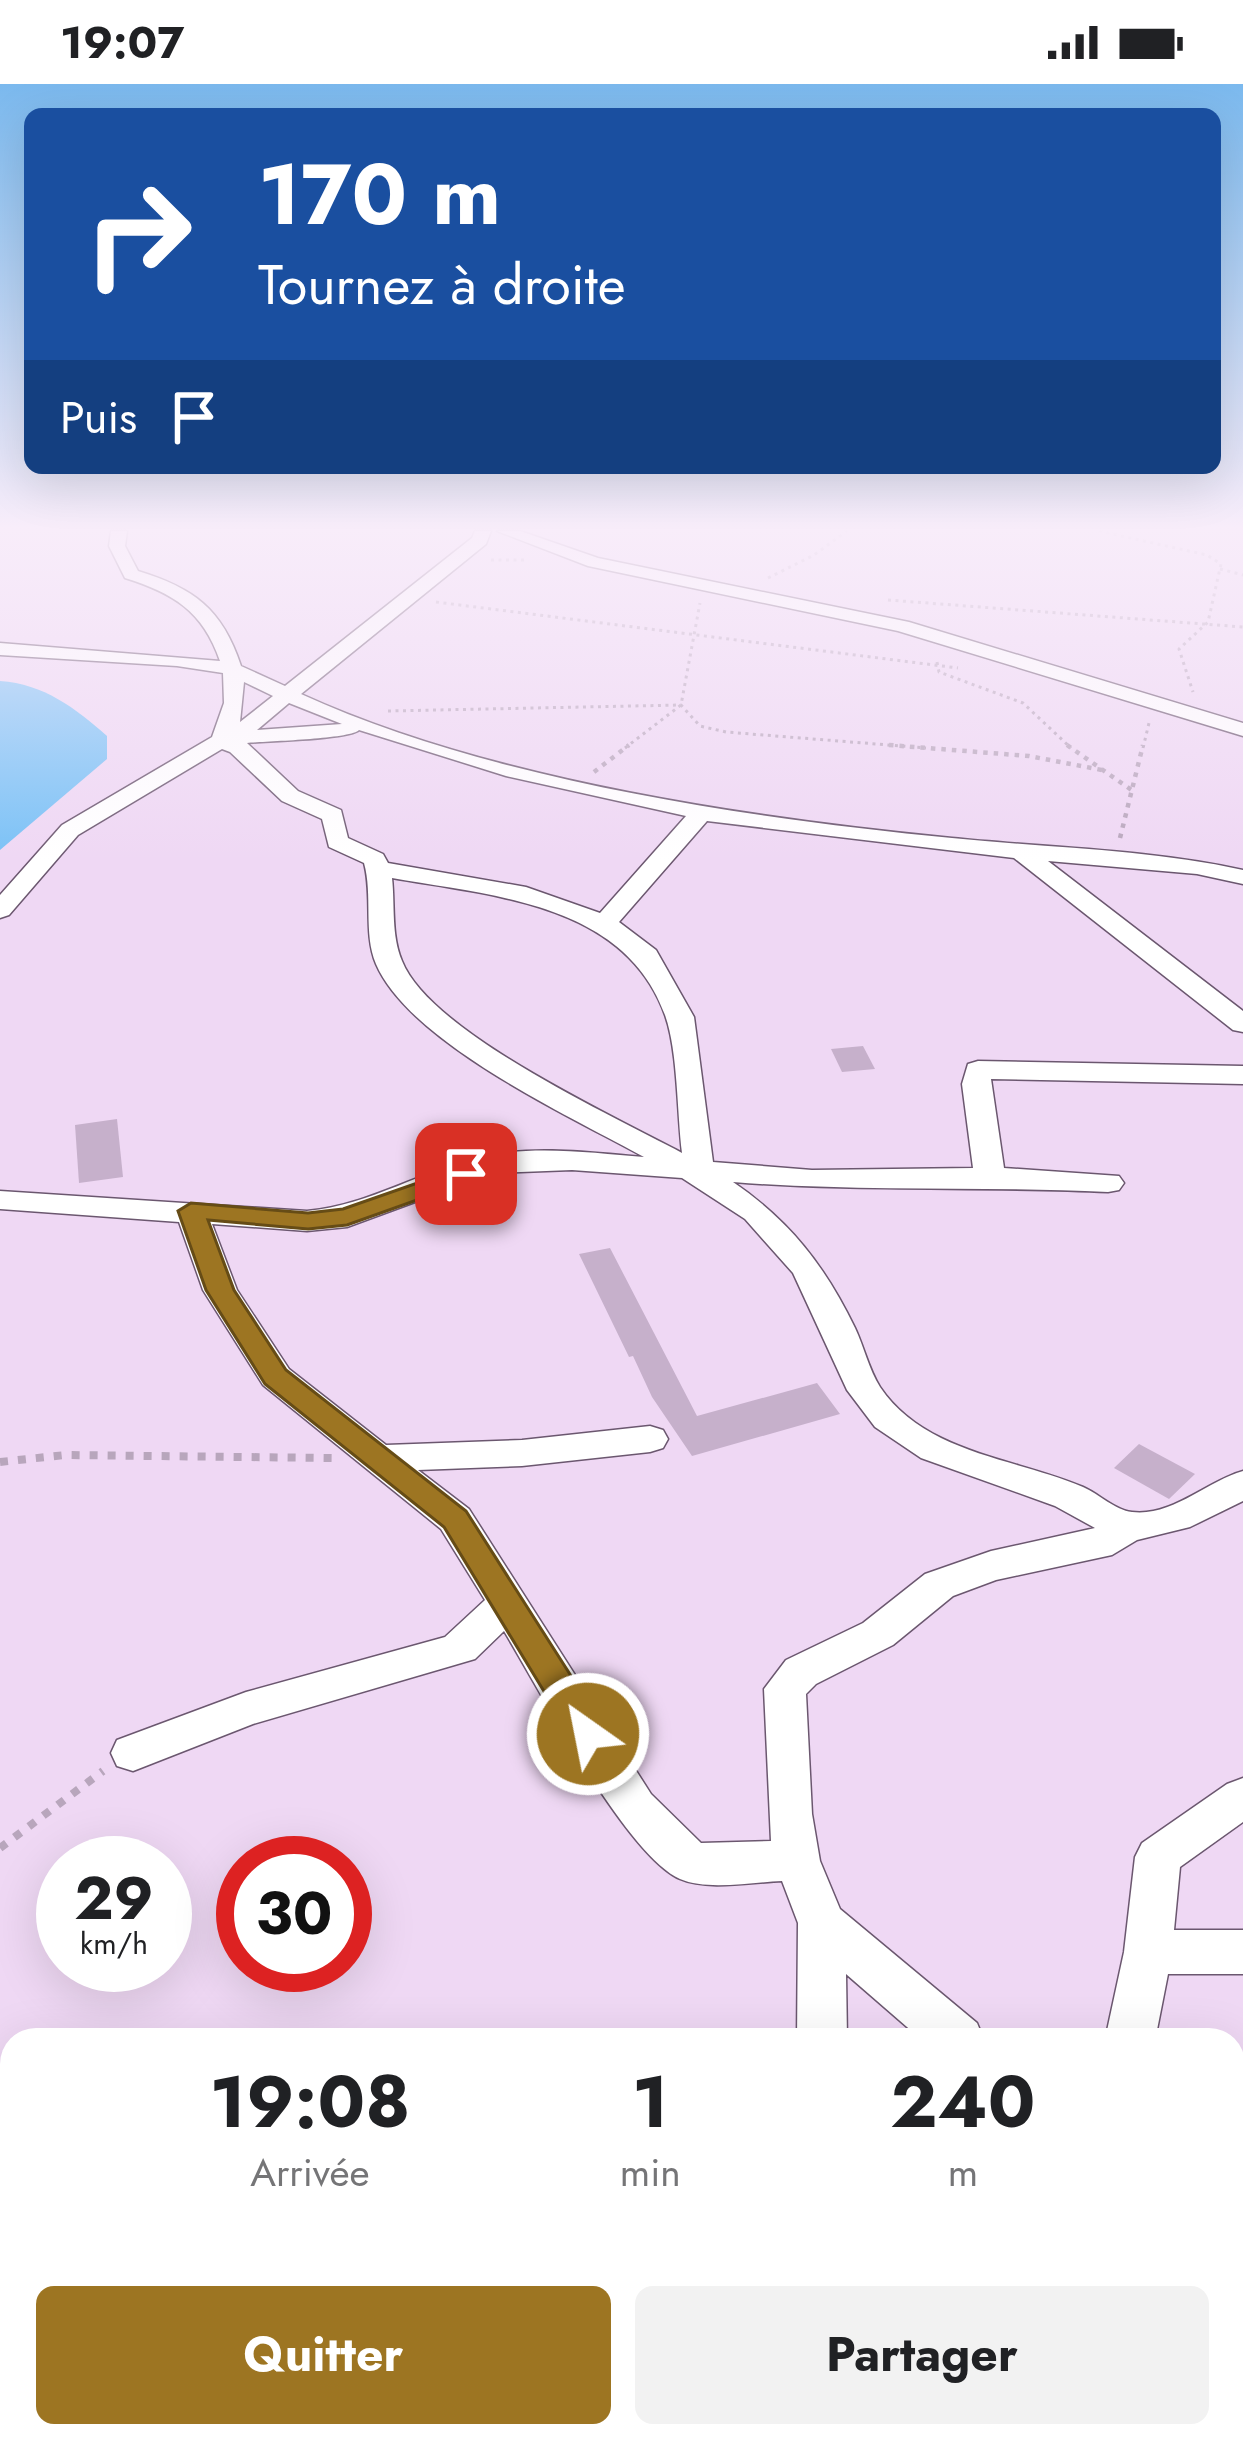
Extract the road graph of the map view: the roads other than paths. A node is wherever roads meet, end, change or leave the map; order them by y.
1 (219, 641) edge
2 (353, 641) edge
3 (951, 641) edge
4 (0, 649) edge
5 (232, 669) junction
6 (291, 694) junction
7 (1243, 730) edge
8 (386, 733) junction
9 (220, 742) junction
10 (702, 813) junction
11 (1021, 852) junction
12 (379, 868) junction
13 (1243, 878) edge
14 (0, 910) edge
15 (604, 923) junction
16 (1243, 1024) edge
17 (1243, 1075) edge
18 (698, 1171) junction
19 (990, 1178) junction
20 (1108, 1183) dead end
21 (0, 1200) edge
22 (191, 1211) junction
23 (650, 1439) dead end
24 (377, 1458) junction
25 (1243, 1484) edge
26 (1130, 1526) junction
27 (506, 1604) junction
28 (133, 1753) road end
29 (1243, 1797) edge
30 (797, 1861) junction
31 (822, 1923) junction
32 (1148, 1952) junction
33 (1243, 1952) edge
34 (822, 2028) edge
35 (945, 2028) edge
36 (1132, 2028) edge

1 - 5 street
2 - 6 street
3 - 7 street
4 - 5 street
5 - 6 street
5 - 9 street
6 - 8 street
6 - 9 street
8 - 9 street
8 - 10 street
9 - 12 street
9 - 14 street
10 - 11 street
10 - 15 street
11 - 13 street
11 - 16 street
12 - 15 street
12 - 18 street
15 - 18 street
17 - 19 street
18 - 19 street
18 - 22 street
18 - 26 street
19 - 20 street
21 - 22 street
22 - 24 street
23 - 24 street
24 - 27 street
25 - 26 street
26 - 30 street
27 - 28 street
27 - 30 street
29 - 32 street
30 - 31 street
31 - 34 street
31 - 35 street
32 - 33 street
32 - 36 street

